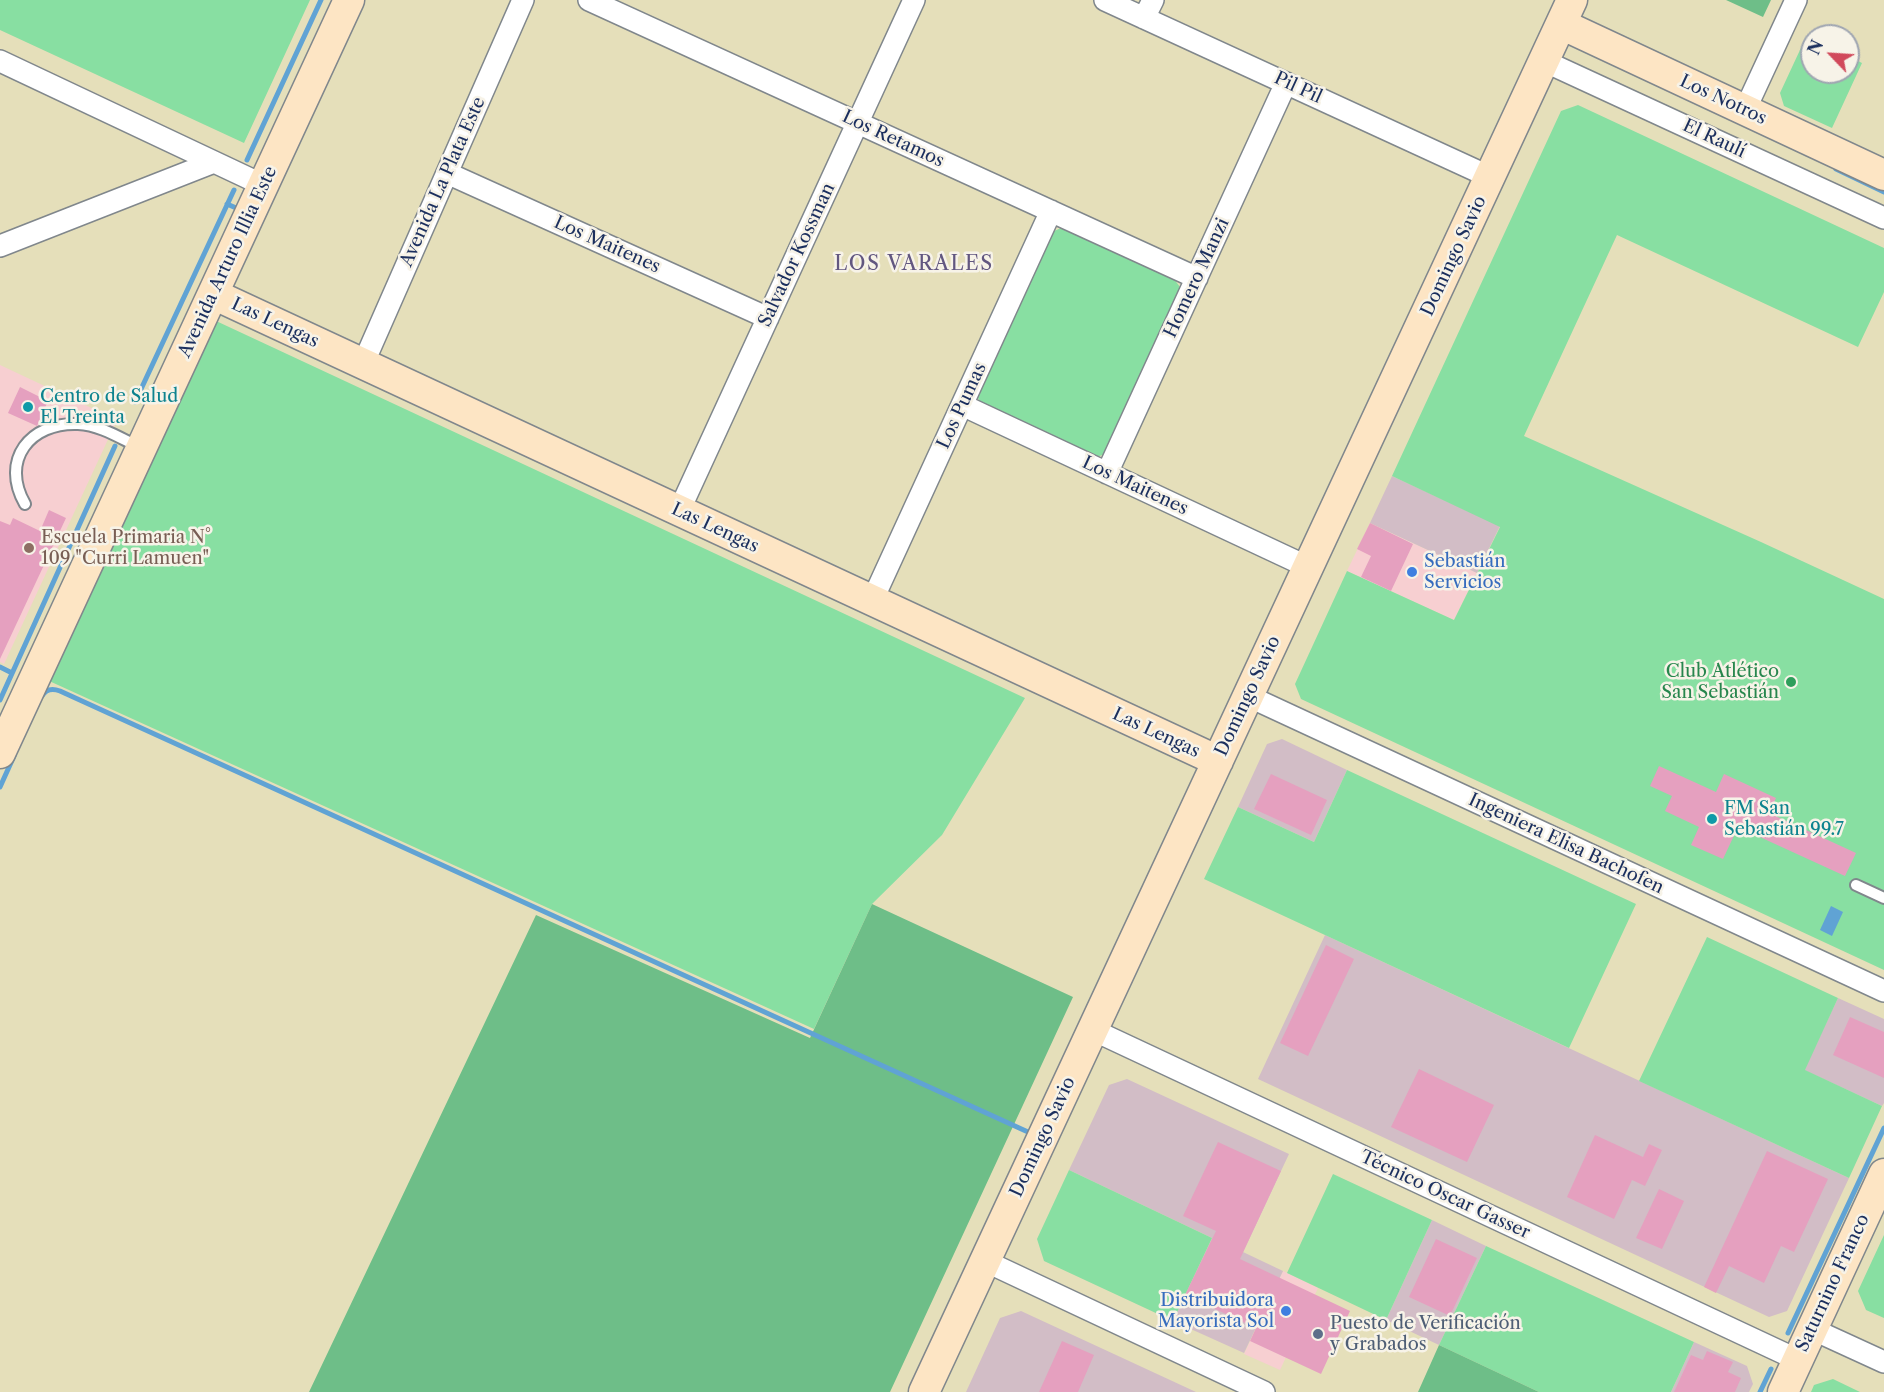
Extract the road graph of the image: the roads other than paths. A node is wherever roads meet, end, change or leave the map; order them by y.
1 (349, 0) edge
2 (523, 0) edge
3 (589, 0) edge
4 (914, 0) edge
5 (1105, 0) edge
6 (1796, 0) edge
7 (1149, 9) edge
8 (1567, 12) edge
9 (0, 61) edge
10 (1544, 61) junction
11 (1286, 83) junction
12 (1745, 110) junction
13 (858, 123) junction
14 (214, 162) junction
15 (447, 173) junction
16 (1884, 175) edge
17 (1490, 177) junction
18 (263, 185) junction
19 (1051, 211) junction
20 (1884, 218) edge
21 (0, 246) edge
22 (1197, 278) junction
23 (213, 294) junction
24 (768, 318) junction
25 (363, 364) junction
26 (962, 405) junction
27 (141, 448) junction
28 (1107, 473) junction
29 (25, 504) dead end
30 (679, 511) junction
31 (1308, 567) junction
32 (872, 601) junction
33 (1248, 696) junction
34 (0, 753) edge
35 (1218, 761) junction
36 (1856, 885) dead end
37 (1884, 898) edge
38 (1884, 992) edge
39 (1093, 1030) junction
40 (1884, 1174) edge
41 (985, 1261) junction
42 (1812, 1329) junction
43 (1798, 1360) junction
44 (1884, 1362) edge
45 (924, 1392) edge
46 (1264, 1392) edge
47 (1783, 1392) edge

1 - 18 street, Avenida Arturo Illia Este
2 - 15 street, Avenida La Plata Este
3 - 13 street, Los Retamos
4 - 13 street, Salvador Kossman
5 - 7 street, Pil Pil
6 - 12 street
7 - 11 street, Pil Pil
8 - 10 street, Domingo Savio
8 - 12 street, Los Notros
9 - 14 street
10 - 17 street, Domingo Savio
10 - 20 street, El Raulí
11 - 17 street, Pil Pil
11 - 22 street, Homero Manzi
12 - 16 street, Los Notros
13 - 19 street, Los Retamos
13 - 24 street, Salvador Kossman
14 - 18 street
14 - 21 street
15 - 24 street, Los Maitenes
15 - 25 street, Avenida La Plata Este
17 - 31 street, Domingo Savio
18 - 23 street, Avenida Arturo Illia Este
19 - 22 street, Los Retamos
19 - 26 street, Los Pumas
22 - 28 street, Homero Manzi
23 - 25 street, Las Lengas
23 - 27 street, Avenida Arturo Illia Este
24 - 30 street, Salvador Kossman
25 - 30 street, Las Lengas
26 - 28 street, Los Maitenes
26 - 32 street, Los Pumas
27 - 29 lane
27 - 34 street, Avenida Arturo Illia Este
28 - 31 street, Los Maitenes
30 - 32 street, Las Lengas
31 - 33 street, Domingo Savio
32 - 35 street, Las Lengas
33 - 35 street, Domingo Savio
33 - 38 street, Ingeniera Elisa Bachofen
35 - 39 street, Domingo Savio
36 - 37 lane
39 - 41 street, Domingo Savio
39 - 43 street, Técnico Oscar Gasser
40 - 42 street, Saturnino Franco
41 - 45 street, Domingo Savio
41 - 46 street
42 - 43 street, Saturnino Franco
42 - 44 street
43 - 47 street, Saturnino Franco

